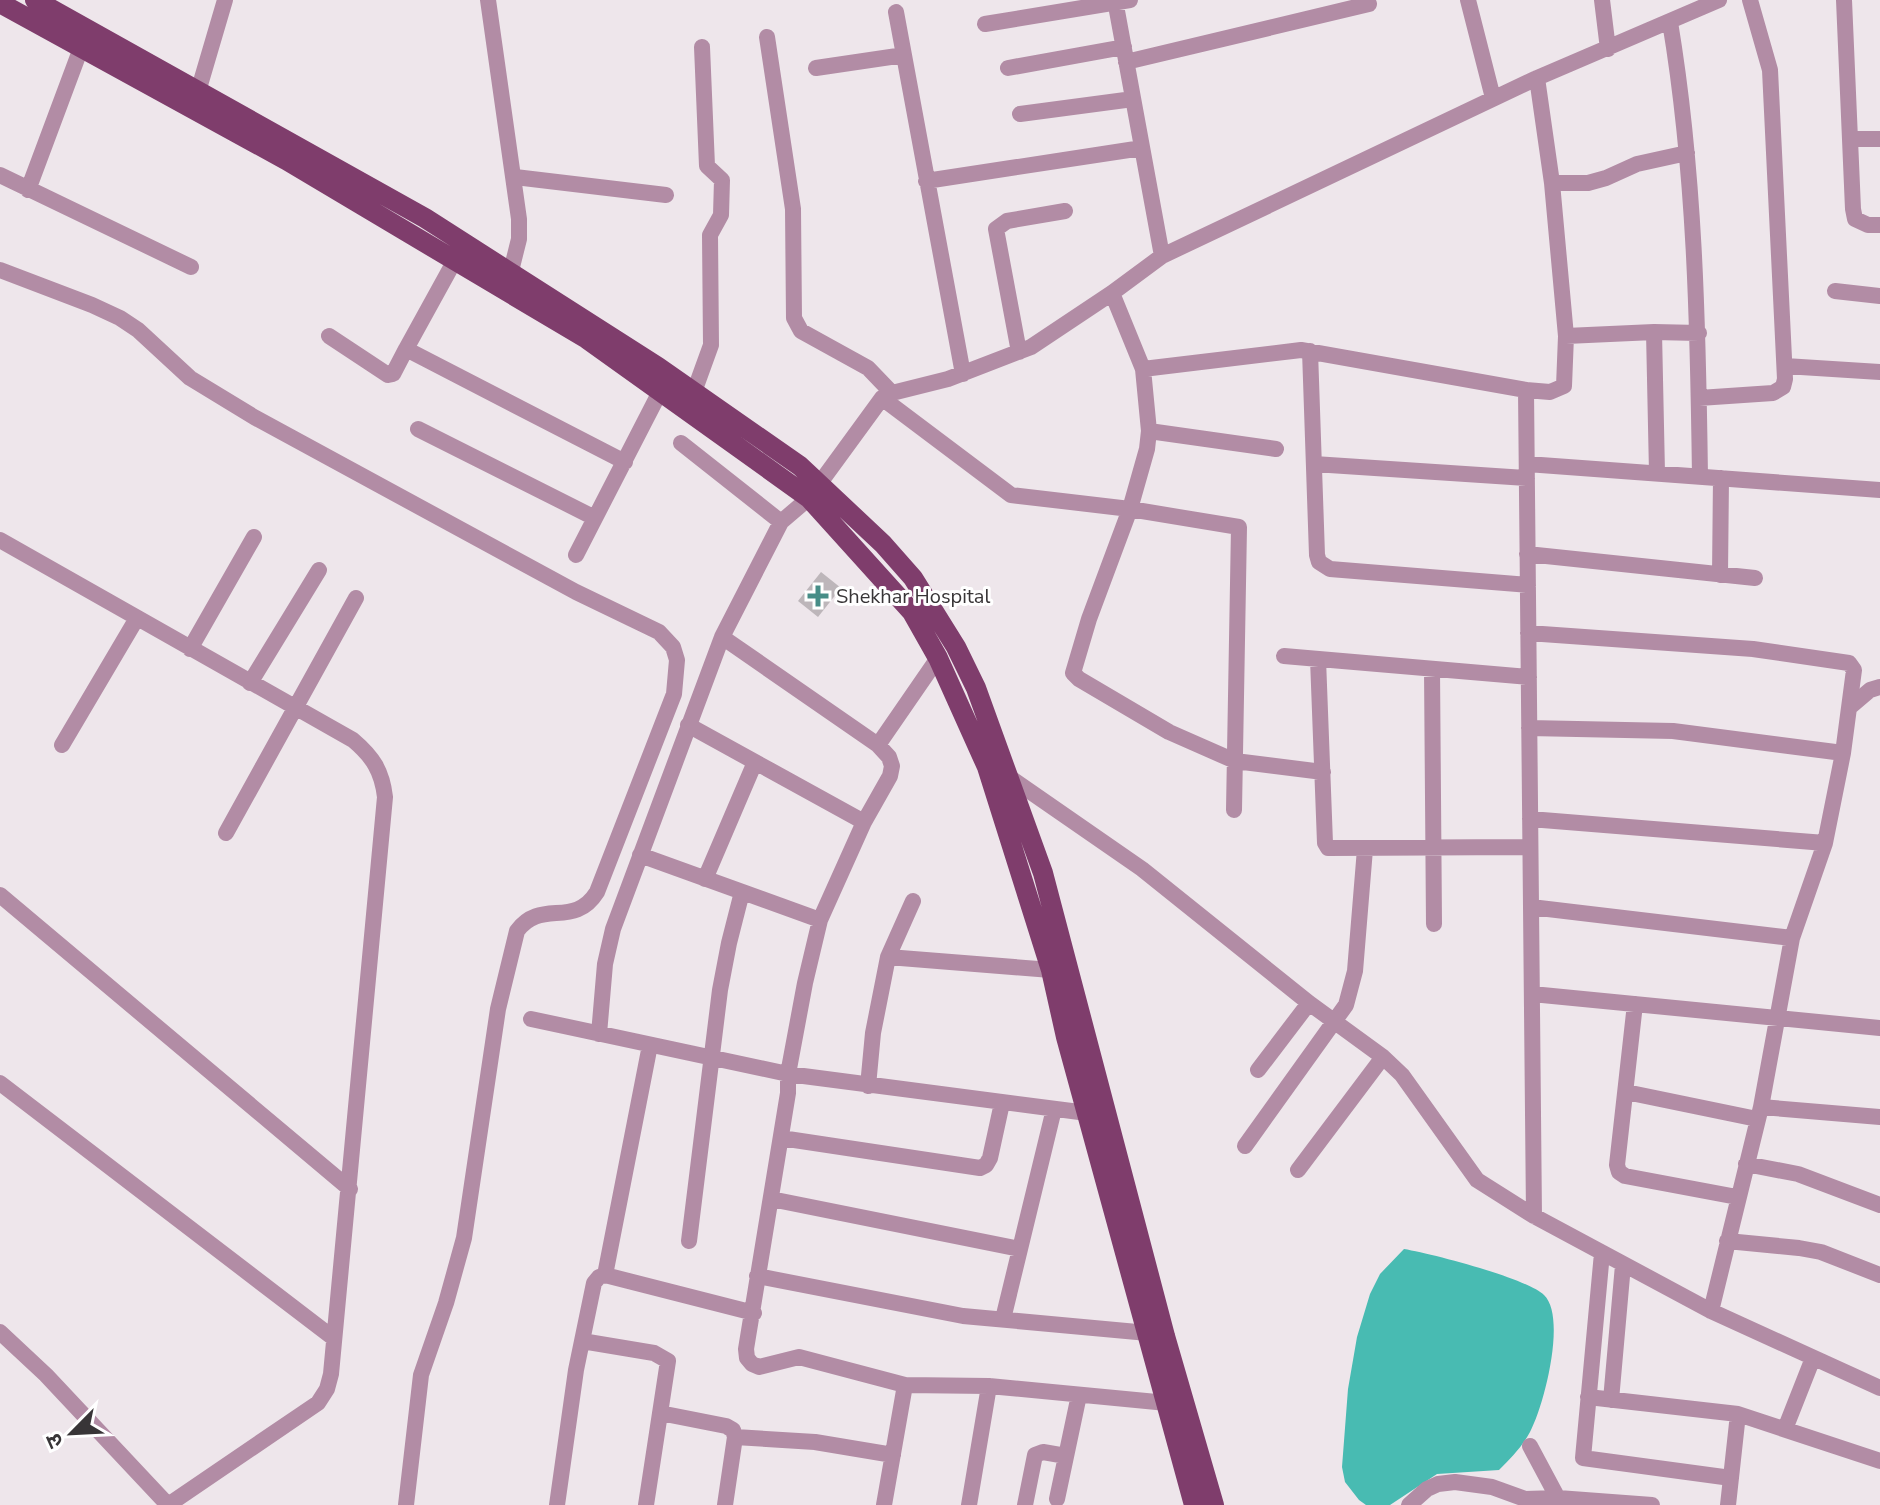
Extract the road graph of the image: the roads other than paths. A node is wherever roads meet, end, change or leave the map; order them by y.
1 (35, 0) edge
2 (225, 0) edge
3 (487, 0) edge
4 (1468, 0) edge
5 (1602, 0) edge
6 (1719, 0) edge
7 (1750, 0) edge
8 (1844, 0) edge
9 (1120, 1) edge
10 (0, 3) edge
11 (1369, 4) dead end
12 (896, 12) dead end
13 (1670, 22) junction
14 (985, 24) dead end
15 (767, 37) dead end
16 (702, 47) dead end
17 (81, 48) junction
18 (1608, 49) junction
19 (1125, 54) junction
20 (904, 55) junction
21 (816, 68) dead end
22 (1008, 68) dead end
23 (1537, 78) junction
24 (196, 98) junction
25 (1493, 98) junction
26 (1133, 99) junction
27 (1020, 114) dead end
28 (1851, 139) junction
29 (1880, 139) edge
30 (1142, 148) junction
31 (290, 151) junction
32 (1687, 153) junction
33 (0, 175) edge
34 (515, 177) junction
35 (926, 181) junction
36 (1552, 183) junction
37 (28, 190) junction
38 (666, 195) dead end
39 (1065, 211) dead end
40 (1880, 225) edge
41 (1162, 256) junction
42 (455, 260) junction
43 (191, 267) dead end
44 (0, 270) edge
45 (508, 281) junction
46 (1835, 291) dead end
47 (1112, 293) junction
48 (1880, 296) edge
49 (1654, 332) junction
50 (1699, 333) junction
51 (329, 336) dead end
52 (1566, 336) junction
53 (406, 349) junction
54 (1310, 351) junction
55 (1019, 352) junction
56 (1785, 366) junction
57 (1143, 369) junction
58 (1880, 372) edge
59 (963, 374) junction
60 (665, 383) junction
61 (1526, 390) junction
62 (694, 392) junction
63 (887, 396) junction
64 (1699, 398) junction
65 (418, 429) dead end
66 (1149, 431) junction
67 (681, 443) dead end
68 (1276, 449) dead end
69 (625, 462) junction
70 (1314, 464) junction
71 (1527, 471) junction
72 (1657, 473) junction
73 (1700, 477) junction
74 (1721, 478) junction
75 (1880, 490) edge
76 (814, 491) junction
77 (1130, 509) junction
78 (595, 518) junction
79 (781, 522) junction
80 (254, 537) dead end
81 (0, 540) edge
82 (1527, 554) junction
83 (576, 555) dead end
84 (319, 570) dead end
85 (1720, 575) junction
86 (1755, 578) dead end
87 (1528, 585) junction
88 (356, 598) dead end
89 (137, 618) junction
90 (1528, 633) junction
91 (722, 637) junction
92 (190, 649) junction
93 (1284, 656) dead end
94 (938, 658) junction
95 (1318, 659) junction
96 (1432, 669) junction
97 (1529, 677) junction
98 (250, 683) junction
99 (1880, 687) edge
100 (295, 707) junction
101 (1850, 707) junction
102 (688, 725) junction
103 (1529, 728) junction
104 (62, 745) dead end
105 (878, 745) junction
106 (1843, 753) junction
107 (1235, 761) junction
108 (755, 762) junction
109 (1323, 772) junction
110 (1009, 777) junction
111 (1234, 810) dead end
112 (1530, 819) junction
113 (864, 822) junction
114 (226, 833) dead end
115 (1825, 843) junction
116 (1530, 847) junction
117 (1435, 848) junction
118 (1365, 849) junction
119 (640, 855) junction
120 (705, 879) junction
121 (742, 892) junction
122 (0, 895) edge
123 (913, 901) dead end
124 (1531, 907) junction
125 (820, 920) junction
126 (1434, 924) dead end
127 (1792, 938) junction
128 (888, 957) junction
129 (1051, 970) junction
130 (1532, 994) junction
131 (1309, 1003) junction
132 (1635, 1004) junction
133 (531, 1019) dead end
134 (1776, 1020) junction
135 (1335, 1023) junction
136 (1880, 1028) edge
137 (599, 1034) junction
138 (650, 1045) junction
139 (1383, 1057) junction
140 (713, 1058) junction
141 (1258, 1070) dead end
142 (788, 1074) junction
143 (0, 1083) edge
144 (868, 1086) junction
145 (1626, 1092) junction
146 (1002, 1103) junction
147 (1054, 1109) junction
148 (1087, 1113) junction
149 (1759, 1113) junction
150 (1880, 1117) edge
151 (781, 1138) junction
152 (1245, 1146) dead end
153 (1746, 1164) junction
154 (1298, 1170) dead end
155 (350, 1189) junction
156 (1737, 1197) junction
157 (771, 1199) junction
158 (1880, 1205) edge
159 (1534, 1216) junction
160 (689, 1241) dead end
161 (1727, 1241) junction
162 (1020, 1249) junction
163 (1602, 1253) junction
164 (1623, 1265) junction
165 (605, 1275) junction
166 (1880, 1275) edge
167 (757, 1276) junction
168 (1711, 1311) junction
169 (754, 1313) junction
170 (1003, 1319) junction
171 (0, 1332) edge
172 (1148, 1333) junction
173 (332, 1337) junction
174 (582, 1341) junction
175 (1813, 1358) junction
176 (905, 1385) junction
177 (989, 1386) junction
178 (1880, 1388) edge
179 (1079, 1395) junction
180 (1588, 1397) junction
181 (1611, 1400) junction
182 (1167, 1403) junction
183 (660, 1413) junction
184 (1738, 1414) junction
185 (1785, 1429) junction
186 (735, 1437) junction
187 (1530, 1446) dead end
188 (893, 1455) junction
189 (1066, 1456) junction
190 (1880, 1461) edge
191 (1731, 1478) junction
192 (1057, 1499) dead end
193 (1560, 1501) edge
194 (1524, 1502) edge
195 (168, 1505) edge
196 (406, 1505) edge
197 (557, 1505) edge
198 (646, 1505) edge
199 (725, 1505) edge
200 (884, 1505) edge
201 (969, 1505) edge
202 (1025, 1505) edge
203 (1194, 1505) edge
204 (1214, 1505) edge
205 (1409, 1505) edge
206 (1652, 1505) edge
207 (1728, 1505) edge

1 - 24 main road
2 - 24 street
3 - 34 street
4 - 25 street
5 - 18 street
6 - 13 street
7 - 56 street
8 - 28 street
9 - 14 street
9 - 19 street
10 - 17 main road
11 - 19 street
12 - 20 street
13 - 18 street
13 - 32 street
15 - 63 street
16 - 62 street
17 - 24 main road
17 - 37 street
18 - 23 street
19 - 22 street
19 - 26 street
20 - 21 street
20 - 35 street
23 - 25 street
23 - 36 street
24 - 31 main road
25 - 41 street
26 - 27 street
26 - 30 street
28 - 29 street
28 - 40 street
30 - 35 street
30 - 41 street
31 - 42 main road
31 - 45 main road
32 - 36 street
32 - 50 street
33 - 37 street
34 - 38 street
34 - 45 street
35 - 59 street
36 - 52 street
37 - 43 street
39 - 55 street
41 - 47 street
42 - 45 main road
42 - 53 street
44 - 196 street
45 - 60 main road
46 - 48 street
47 - 55 street
47 - 57 street
49 - 50 street
49 - 52 street
49 - 72 street
50 - 64 street
51 - 53 street
52 - 61 street
53 - 69 street
54 - 57 street
54 - 61 street
54 - 70 street
55 - 59 street
56 - 58 street
56 - 64 street
57 - 66 street
59 - 63 street
60 - 62 main road
60 - 69 street
60 - 76 main road
61 - 71 street
62 - 76 main road
63 - 76 street
63 - 77 street
64 - 73 street
65 - 78 street
66 - 68 street
66 - 77 street
67 - 79 street
69 - 78 street
70 - 71 street
70 - 87 street
71 - 72 street
71 - 82 street
72 - 73 street
73 - 74 street
74 - 75 street
74 - 85 street
76 - 79 street
76 - 94 main road
76 - 110 main road
77 - 107 street
77 - 107 street
78 - 83 street
79 - 91 street
80 - 92 street
81 - 89 street
82 - 85 street
82 - 87 street
84 - 98 street
85 - 86 street
87 - 90 street
88 - 100 street
89 - 92 street
89 - 104 street
90 - 97 street
90 - 101 street
91 - 102 street
91 - 105 street
92 - 98 street
93 - 95 street
94 - 105 street
94 - 129 main road
95 - 96 street
95 - 109 street
96 - 97 street
96 - 117 street
97 - 103 street
98 - 100 street
99 - 101 street
100 - 114 street
100 - 155 street
101 - 106 street
102 - 108 street
102 - 119 street
103 - 106 street
103 - 112 street
105 - 113 street
106 - 115 street
107 - 109 street
107 - 111 street
108 - 113 street
108 - 120 street
109 - 118 street
110 - 131 street
110 - 204 main road
112 - 115 street
112 - 116 street
113 - 125 street
115 - 127 street
116 - 117 street
116 - 124 street
117 - 118 street
117 - 126 street
118 - 135 street
119 - 120 street
119 - 137 street
120 - 121 street
121 - 125 street
121 - 140 street
122 - 155 street
123 - 128 street
124 - 127 street
124 - 130 street
125 - 142 street
127 - 134 street
128 - 129 street
128 - 144 street
129 - 148 main road
130 - 132 street
130 - 159 street
131 - 135 street
131 - 141 street
132 - 134 street
132 - 145 street
133 - 137 street
134 - 136 street
134 - 149 street
135 - 139 street
135 - 152 street
137 - 138 street
138 - 140 street
138 - 165 street
139 - 154 street
139 - 159 street
140 - 142 street
140 - 160 street
142 - 144 street
142 - 151 street
143 - 173 street
144 - 146 street
145 - 149 street
145 - 156 street
146 - 147 street
146 - 151 street
147 - 148 street
147 - 162 street
148 - 172 main road
149 - 150 street
149 - 153 street
151 - 157 street
153 - 156 street
153 - 158 street
155 - 173 street
156 - 161 street
157 - 162 street
157 - 167 street
159 - 163 street
161 - 166 street
161 - 168 street
162 - 170 street
163 - 164 street
163 - 180 street
164 - 168 street
164 - 181 street
165 - 169 street
165 - 174 street
167 - 169 street
167 - 170 street
168 - 175 street
169 - 176 street
170 - 172 street
171 - 195 street
172 - 182 main road
173 - 195 street
174 - 183 street
174 - 197 street
175 - 178 street
175 - 185 street
176 - 177 street
176 - 188 street
177 - 179 street
177 - 201 street
179 - 182 street
179 - 189 street
180 - 181 street
180 - 191 street
181 - 184 street
182 - 203 main road
183 - 186 street
183 - 198 street
184 - 185 street
184 - 191 street
185 - 190 street
186 - 188 street
186 - 199 street
187 - 193 street
188 - 200 street
189 - 192 street
189 - 202 street
191 - 207 street
193 - 194 street
193 - 206 street
194 - 205 street

